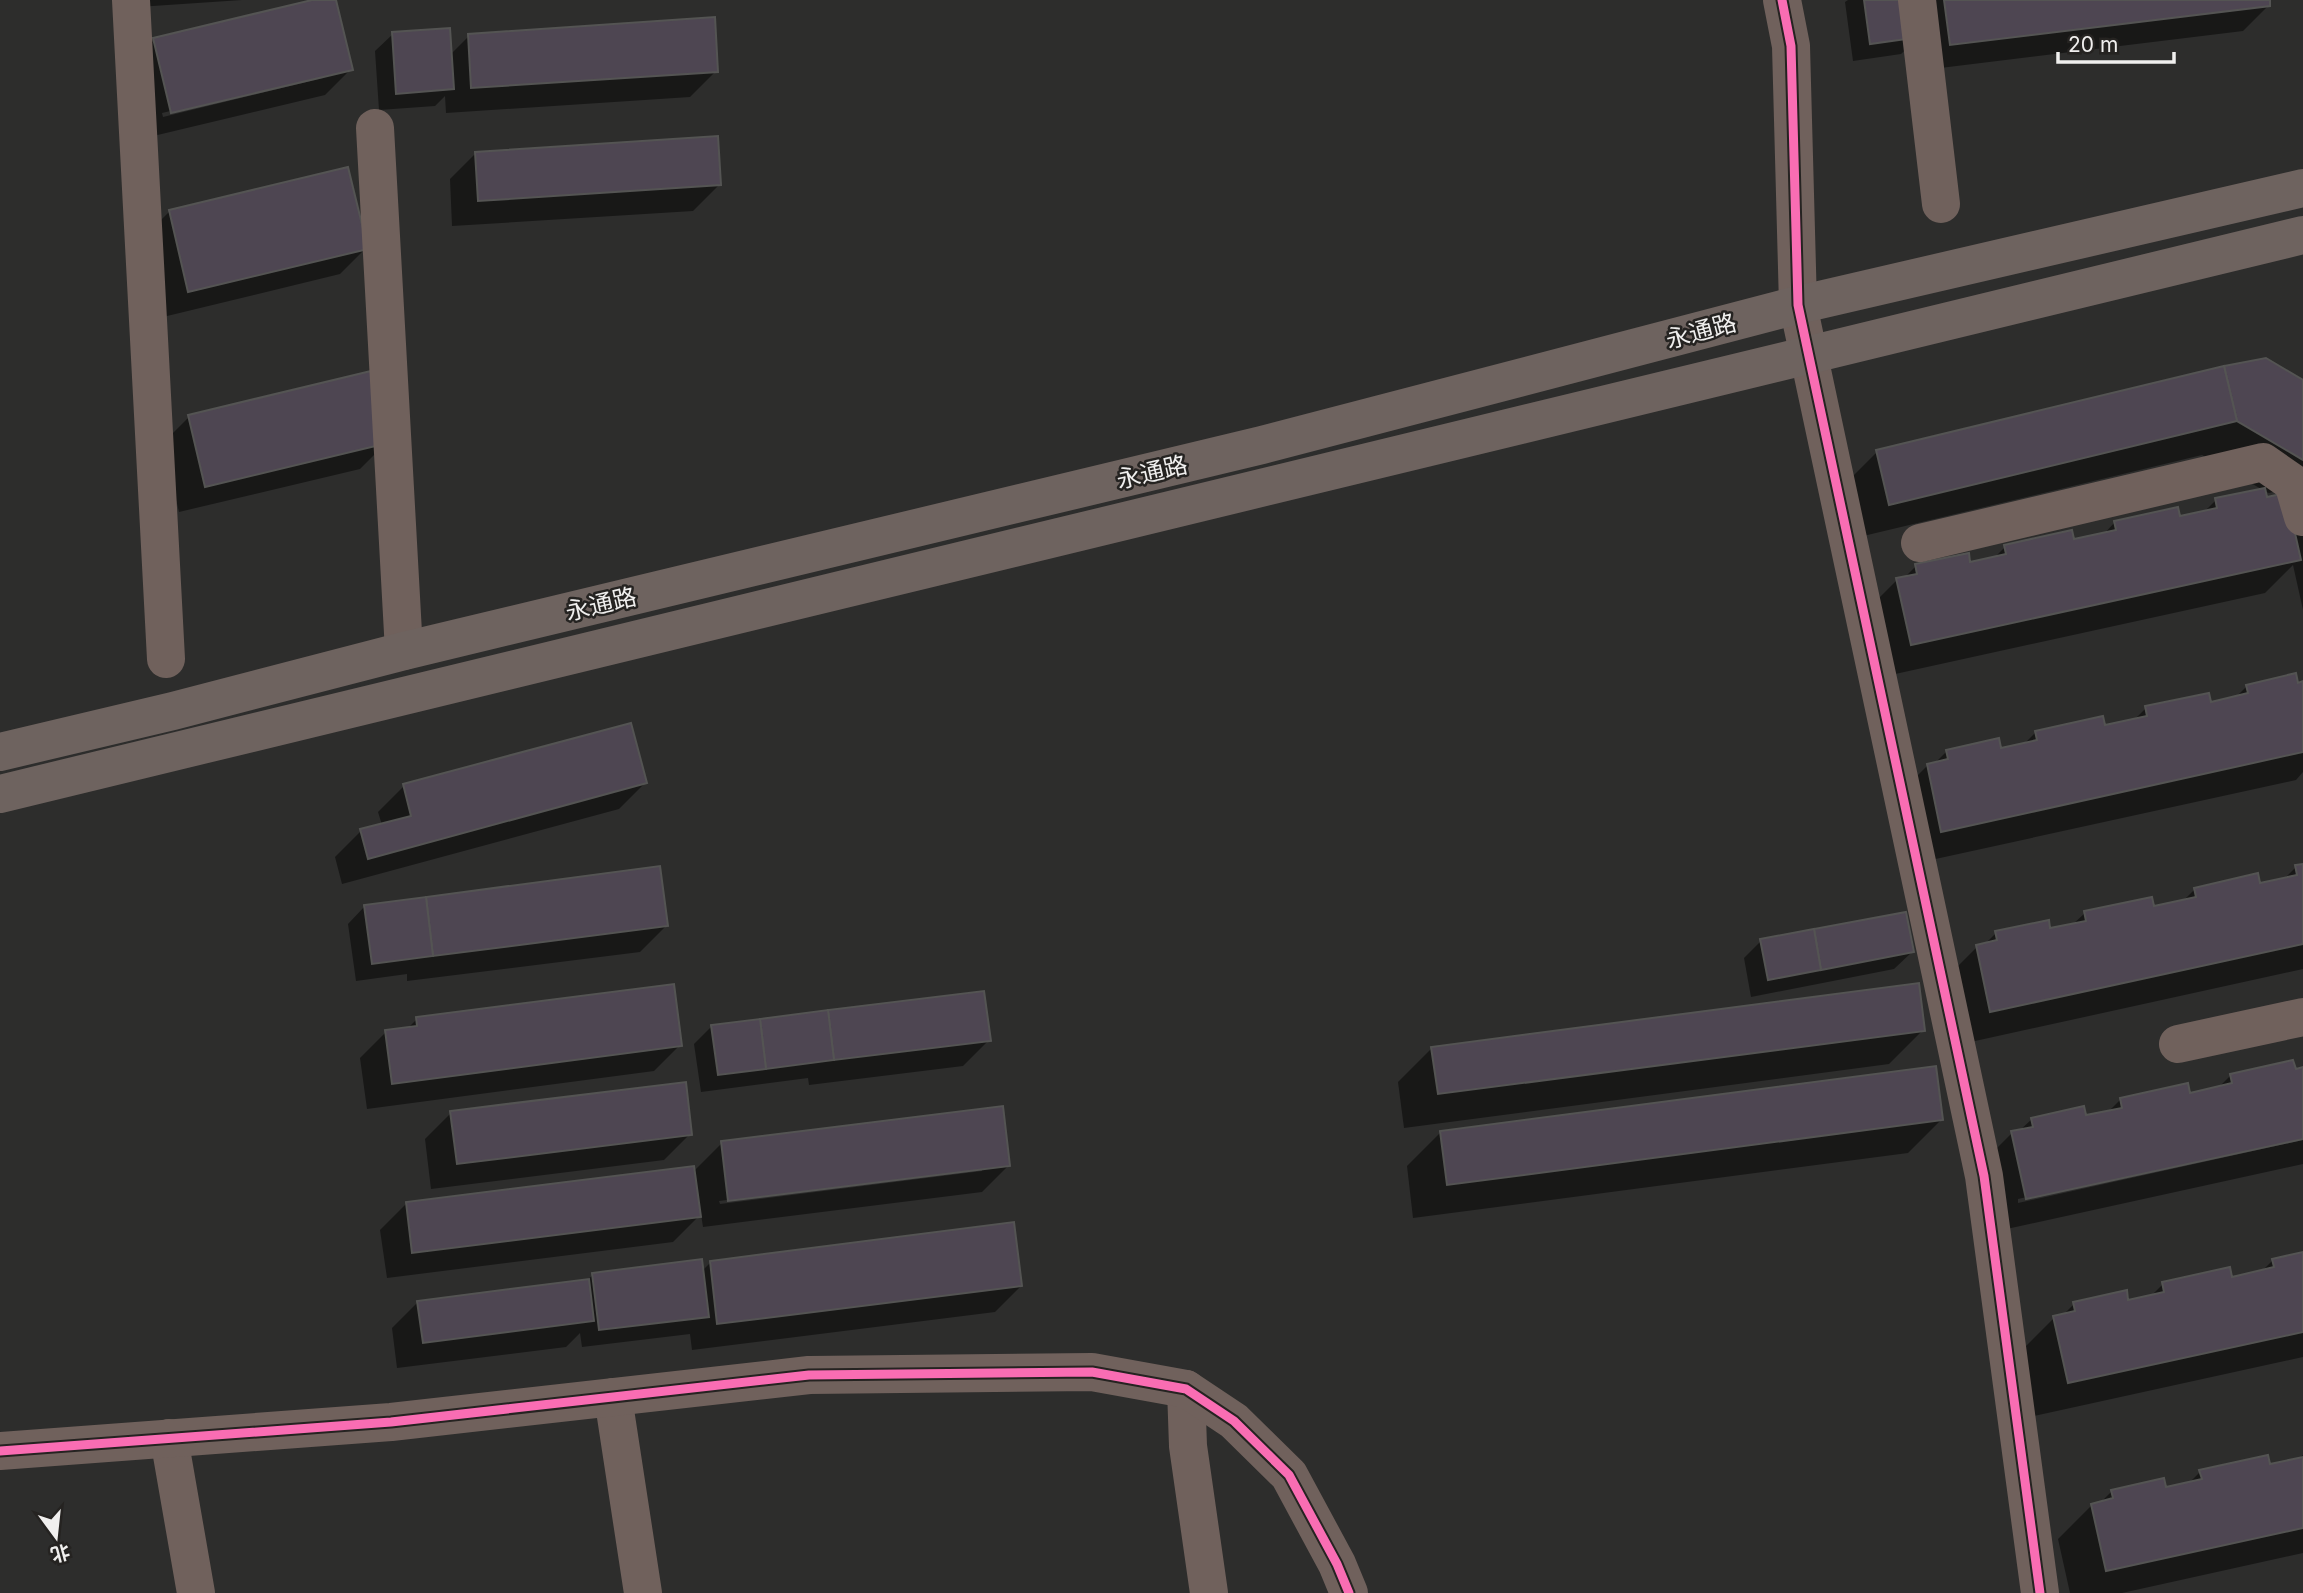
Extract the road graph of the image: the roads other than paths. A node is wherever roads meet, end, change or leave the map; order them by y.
1 (131, 0) edge
2 (1782, 0) edge
3 (1917, 0) edge
4 (375, 128) dead end
5 (2303, 188) edge
6 (1941, 204) dead end
7 (2303, 234) edge
8 (1798, 306) junction
9 (1808, 354) junction
10 (2303, 517) edge
11 (1920, 543) dead end
12 (404, 651) junction
13 (166, 659) dead end
14 (0, 751) edge
15 (0, 794) edge
16 (2303, 1017) edge
17 (2178, 1044) dead end
18 (1186, 1389) junction
19 (613, 1397) junction
20 (169, 1438) junction
21 (0, 1451) edge
22 (196, 1593) edge
23 (643, 1593) edge
24 (1209, 1593) edge
25 (1349, 1593) edge
26 (2040, 1593) edge

1 - 13 street
2 - 8 street
3 - 6 street
4 - 12 street
5 - 8 main road, 永通路
7 - 9 main road, 永通路
8 - 9 street
8 - 12 main road, 永通路
9 - 15 main road, 永通路
9 - 26 street
10 - 11 street
12 - 14 main road, 永通路
16 - 17 street
18 - 19 street
18 - 24 street
18 - 25 street
19 - 20 street
19 - 23 street
20 - 21 street
20 - 22 street

